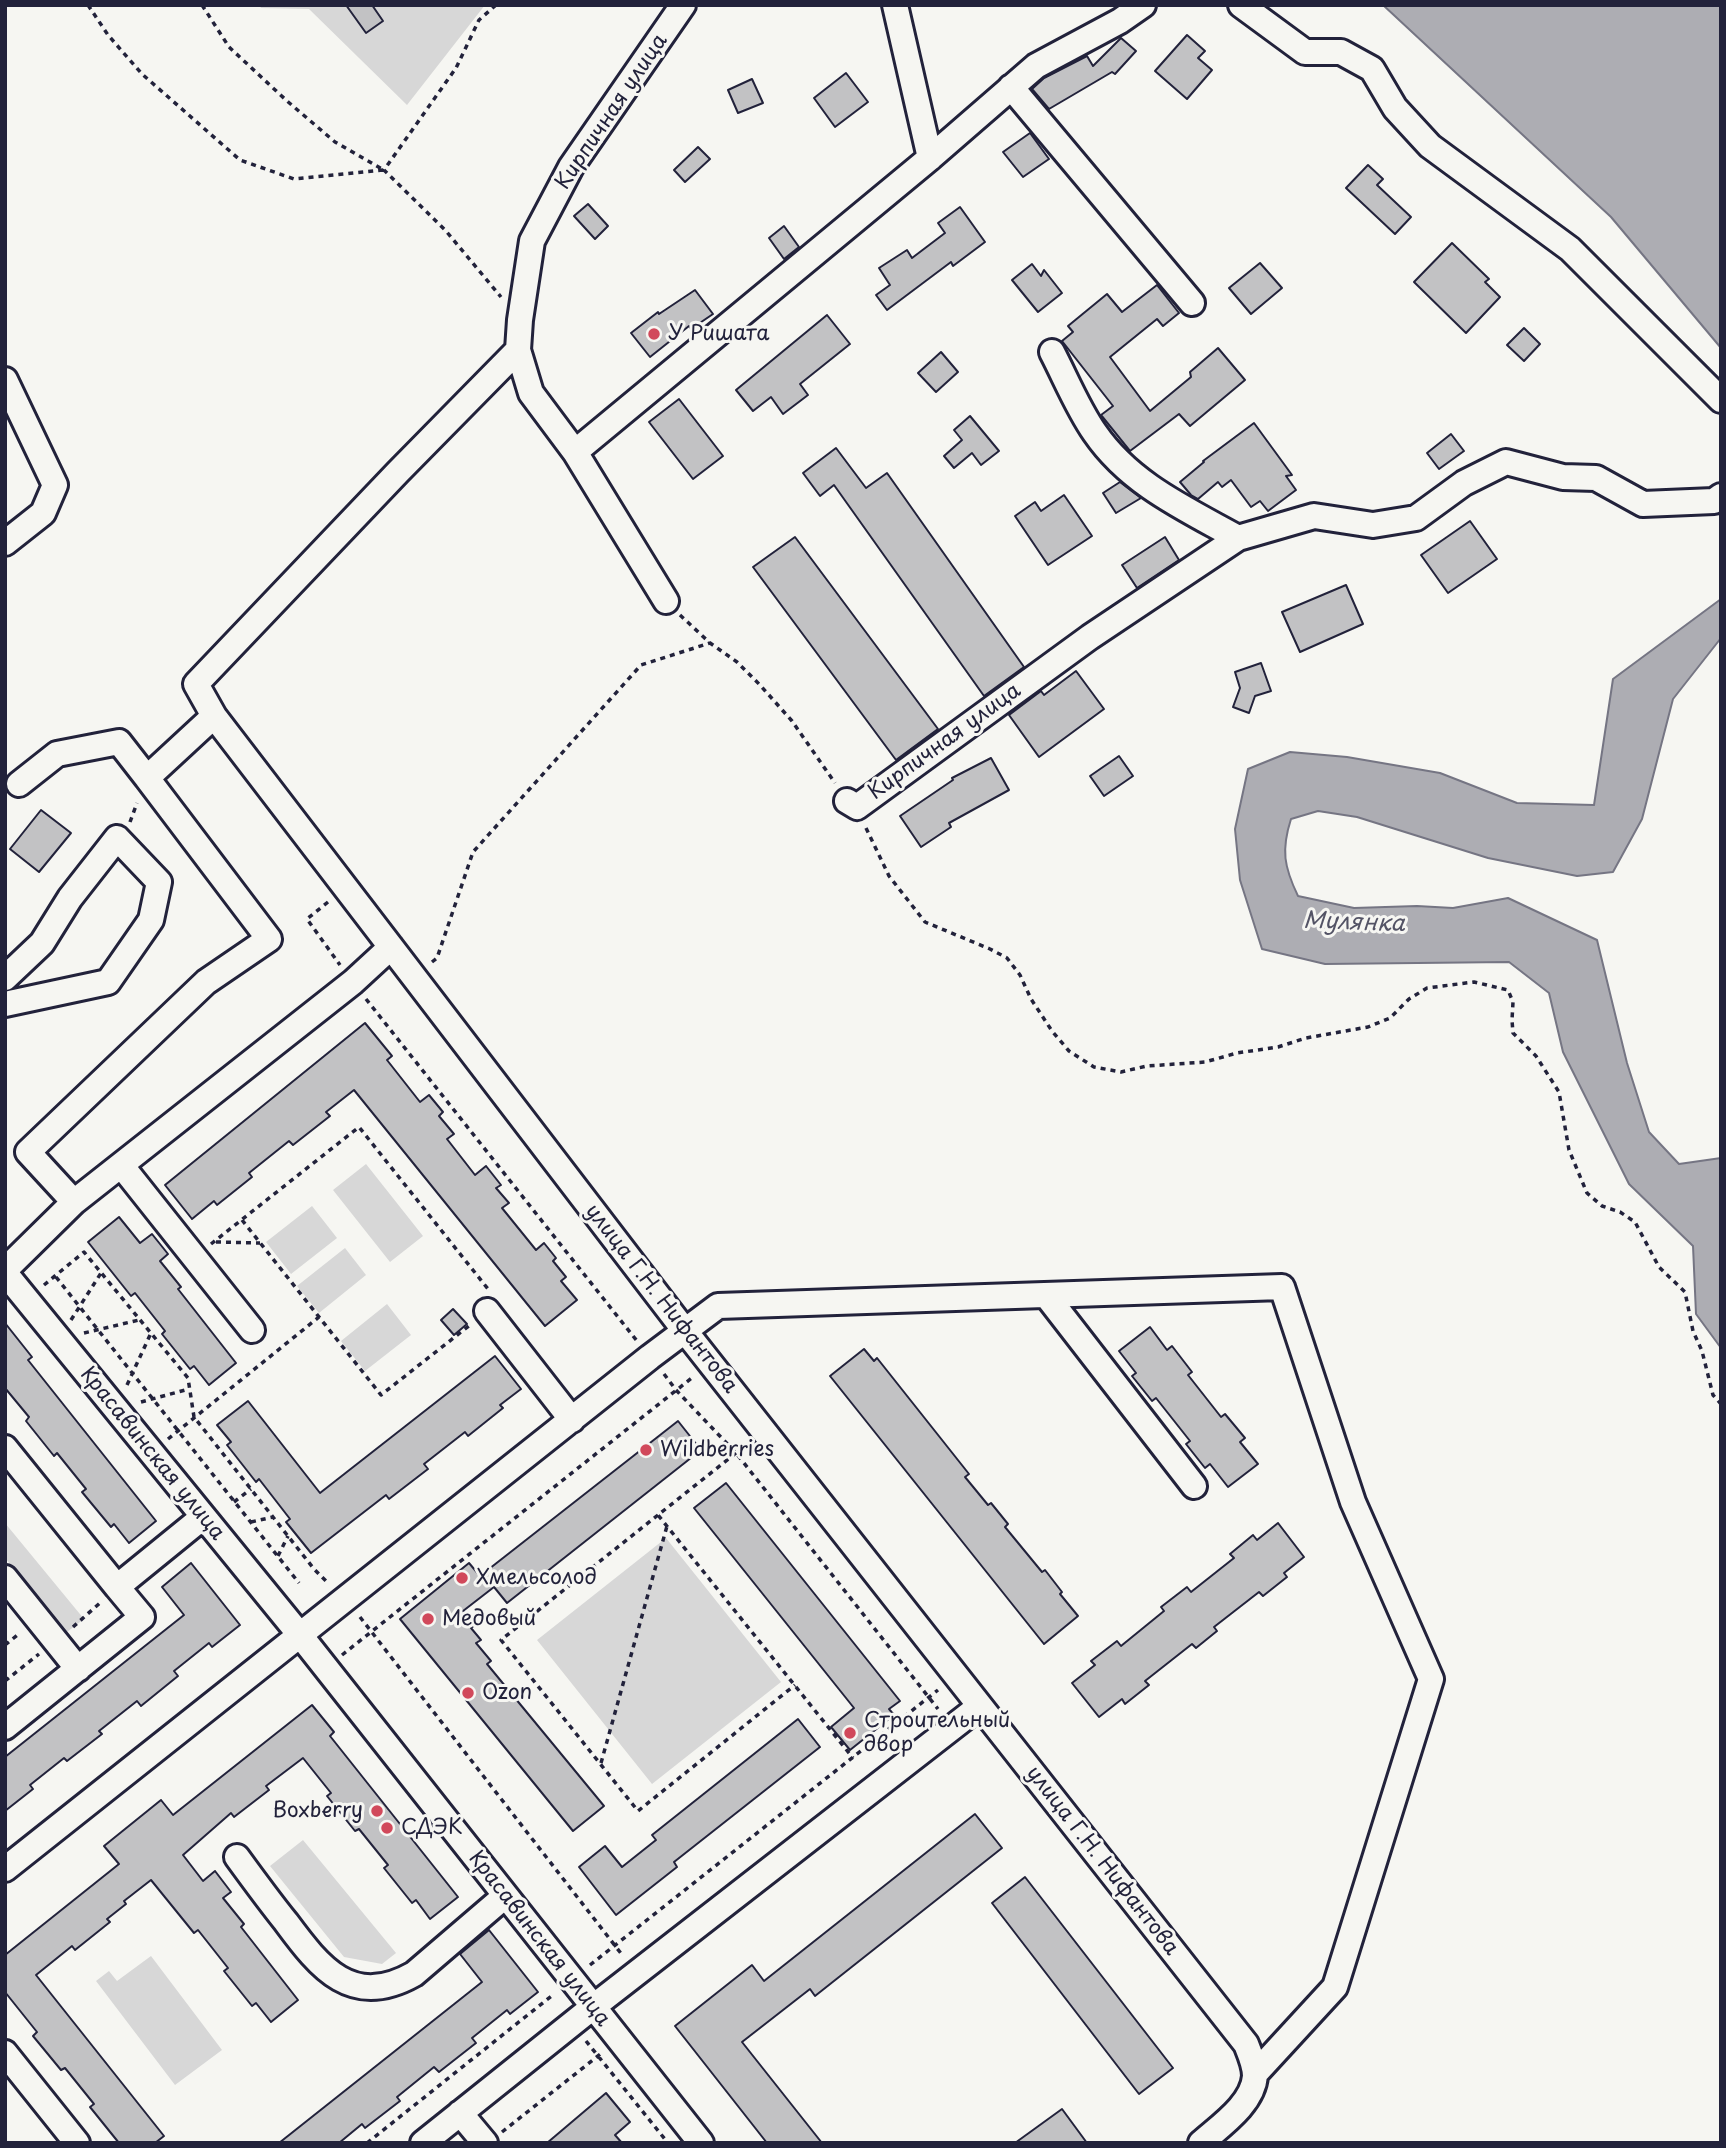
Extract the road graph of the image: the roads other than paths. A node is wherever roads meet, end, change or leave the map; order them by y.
1 (683, 5) edge
2 (895, 5) edge
3 (1143, 5) edge
4 (1241, 5) edge
5 (1011, 87) junction
6 (930, 158) junction
7 (1192, 303) dead end
8 (518, 350) junction
9 (1052, 352) dead end
10 (5, 380) edge
11 (1721, 400) edge
12 (575, 452) junction
13 (1721, 496) edge
14 (1238, 538) junction
15 (5, 543) edge
16 (666, 601) road end
17 (214, 716) junction
18 (147, 778) junction
19 (19, 784) dead end
20 (852, 804) road end
21 (391, 947) junction
22 (5, 978) edge
23 (5, 1004) edge
24 (121, 1165) junction
25 (74, 1202) junction
26 (5, 1271) edge
27 (1046, 1295) junction
28 (487, 1311) road end
29 (252, 1330) dead end
30 (685, 1331) junction
31 (572, 1420) junction
32 (5, 1448) edge
33 (1194, 1486) dead end
34 (203, 1517) junction
35 (5, 1578) edge
36 (117, 1587) junction
37 (300, 1635) junction
38 (78, 1669) junction
39 (980, 1706) junction
40 (5, 1727) edge
41 (237, 1857) dead end
42 (5, 1869) edge
43 (505, 1896) junction
44 (593, 2007) junction
45 (5, 2053) edge
46 (1255, 2074) junction
47 (460, 2113) junction
48 (493, 2138) edge
49 (77, 2143) edge
50 (423, 2143) edge
51 (701, 2143) edge
52 (1200, 2143) edge

1 - 8 street, Кирпичная улица
2 - 6 street
3 - 5 street
4 - 11 street
5 - 6 street
5 - 7 street
6 - 12 street
8 - 12 street, Кирпичная улица
8 - 17 street, улица Г.Н. Нифантова
9 - 14 street
10 - 15 street
12 - 16 street, Кирпичная улица
13 - 14 street, Кирпичная улица
14 - 20 street, Кирпичная улица
17 - 18 street
17 - 21 street, улица Г.Н. Нифантова
18 - 19 street
18 - 25 street
21 - 24 street
21 - 30 street, улица Г.Н. Нифантова
22 - 23 street
24 - 25 street
24 - 29 street
25 - 26 street
26 - 34 street, Красавинская улица
27 - 30 street
27 - 33 street
27 - 46 street
28 - 31 street
30 - 31 street
30 - 39 street, улица Г.Н. Нифантова
31 - 37 street
32 - 36 street
34 - 36 street
34 - 37 street, Красавинская улица
35 - 38 street
36 - 38 street
37 - 42 street
37 - 43 street, Красавинская улица
38 - 40 street
39 - 44 street
39 - 46 street, улица Г.Н. Нифантова
41 - 43 street
43 - 44 street, Красавинская улица
44 - 47 street
44 - 51 street, Красавинская улица
45 - 49 street
46 - 52 street
47 - 48 street
47 - 50 street

